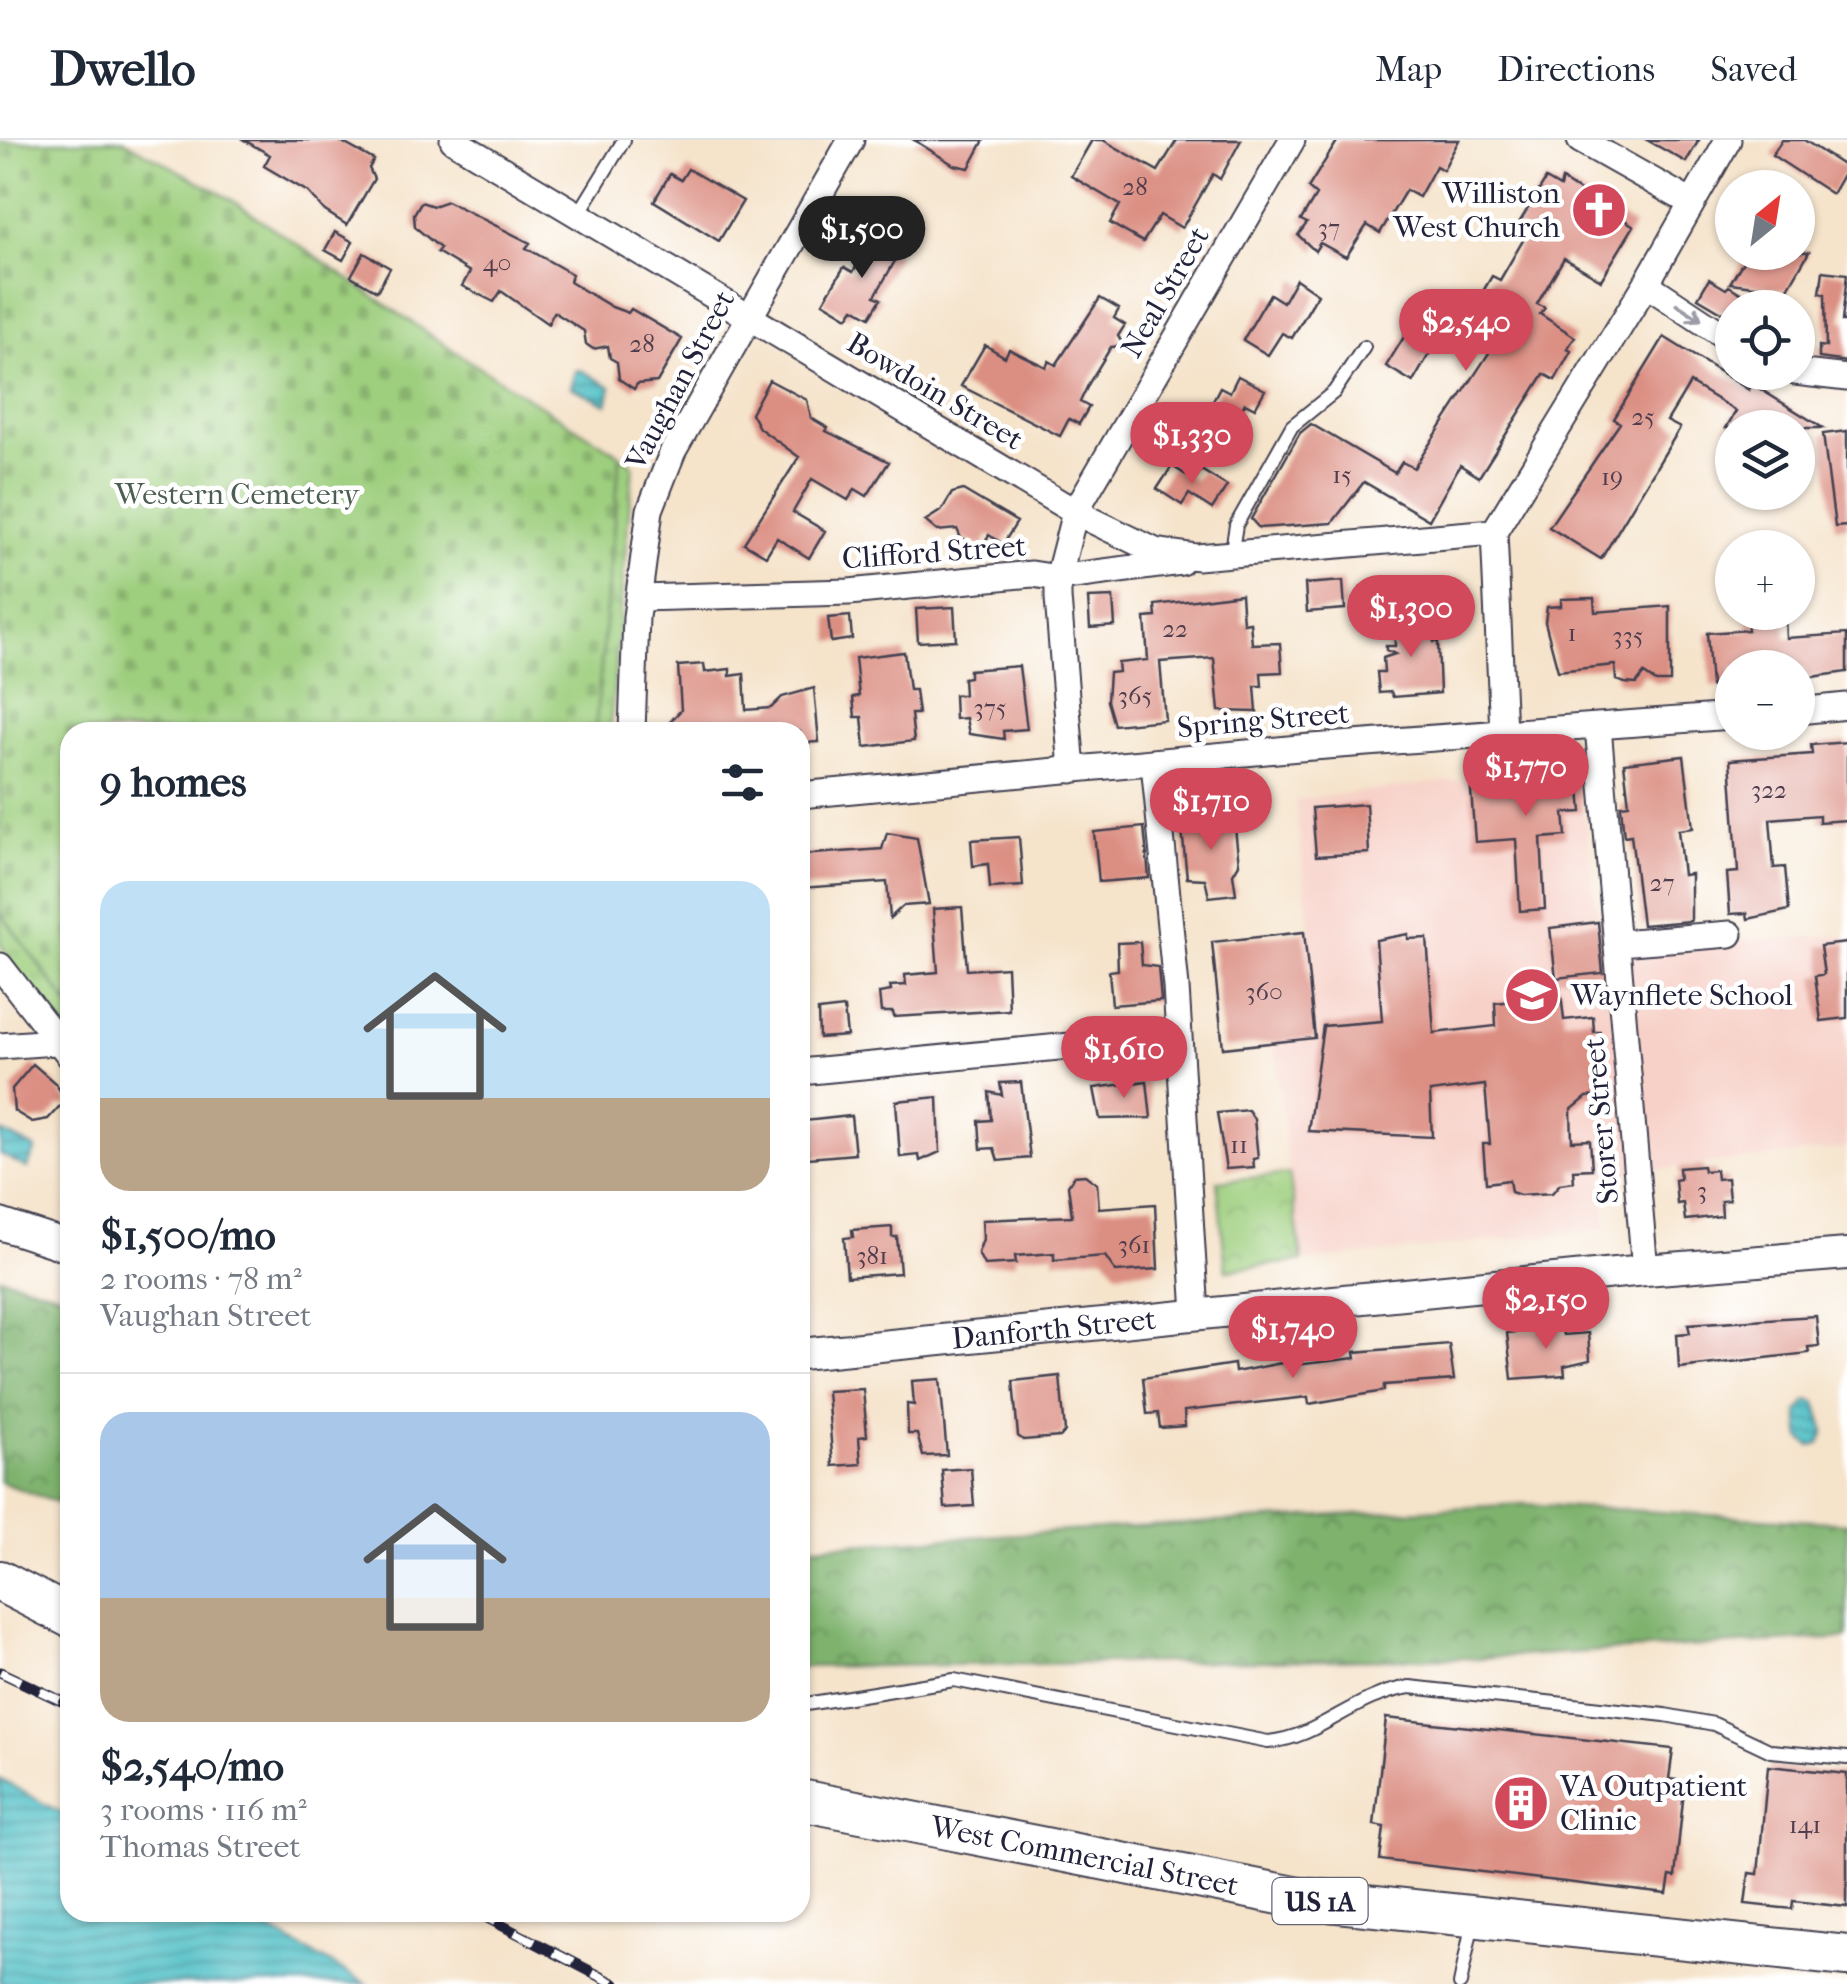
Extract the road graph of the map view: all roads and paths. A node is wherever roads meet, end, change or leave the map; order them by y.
1 (452, 140) edge
2 (624, 140) edge
3 (851, 140) edge
4 (1292, 140) edge
5 (1580, 140) edge
6 (1728, 140) edge
7 (1690, 202) junction
8 (578, 215) junction
9 (1646, 284) junction
10 (748, 317) junction
11 (1715, 329) edge
12 (1364, 347) dead end
13 (1815, 374) edge
14 (1847, 378) edge
15 (1075, 512) junction
16 (1494, 532) junction
17 (1231, 556) junction
18 (1058, 578) junction
19 (640, 598) junction
20 (1847, 706) edge
21 (1815, 709) edge
22 (1715, 717) edge
23 (633, 722) edge
24 (1598, 727) junction
25 (1503, 733) junction
26 (1154, 763) junction
27 (1072, 770) junction
28 (810, 794) edge
29 (1730, 934) dead end
30 (1619, 943) junction
31 (0, 966) edge
32 (1176, 1042) junction
33 (60, 1045) edge
34 (0, 1046) edge
35 (60, 1049) edge
36 (810, 1071) edge
37 (0, 1224) edge
38 (60, 1244) edge
39 (1847, 1254) edge
40 (1645, 1270) junction
41 (1196, 1314) junction
42 (810, 1353) edge
43 (0, 1581) edge
44 (60, 1612) edge
45 (810, 1703) edge
46 (1847, 1758) edge
47 (810, 1802) edge
48 (1474, 1918) junction
49 (1847, 1956) edge
50 (1460, 1984) edge

1 - 8 street, Bowdoin Street
2 - 8 lane
3 - 10 street, Vaughan Street
4 - 15 street, Neal Street
5 - 7 street
6 - 7 street
7 - 9 street
8 - 10 street, Bowdoin Street
9 -> 11 street
9 - 16 street
10 - 15 street, Bowdoin Street
10 - 19 street, Vaughan Street
12 - 17 lane
13 - 14 street
15 - 17 street, Clifford Street
15 - 18 street, Neal Street
16 - 17 street, Clifford Street
16 - 25 street
17 - 18 street, Clifford Street
18 - 19 street, Clifford Street
18 - 27 street, Neal Street
19 - 23 street, Vaughan Street
20 - 21 street
22 - 24 street, Spring Street
24 - 25 street, Spring Street
24 - 30 street, Storer Street
25 - 26 street, Spring Street
26 - 27 street, Spring Street
26 - 32 street
27 - 28 street, Spring Street
29 - 30 street
30 - 40 street, Storer Street
31 - 33 street
32 - 36 street
32 - 41 street
34 - 35 street
37 - 38 street
39 - 40 street, Danforth Street
40 - 41 street, Danforth Street
41 - 42 street, Danforth Street
43 - 44 main road
45 - 46 lane
47 - 48 main road, West Commercial Street / US 1A
48 - 49 main road, West Commercial Street / US 1A
48 - 50 lane

